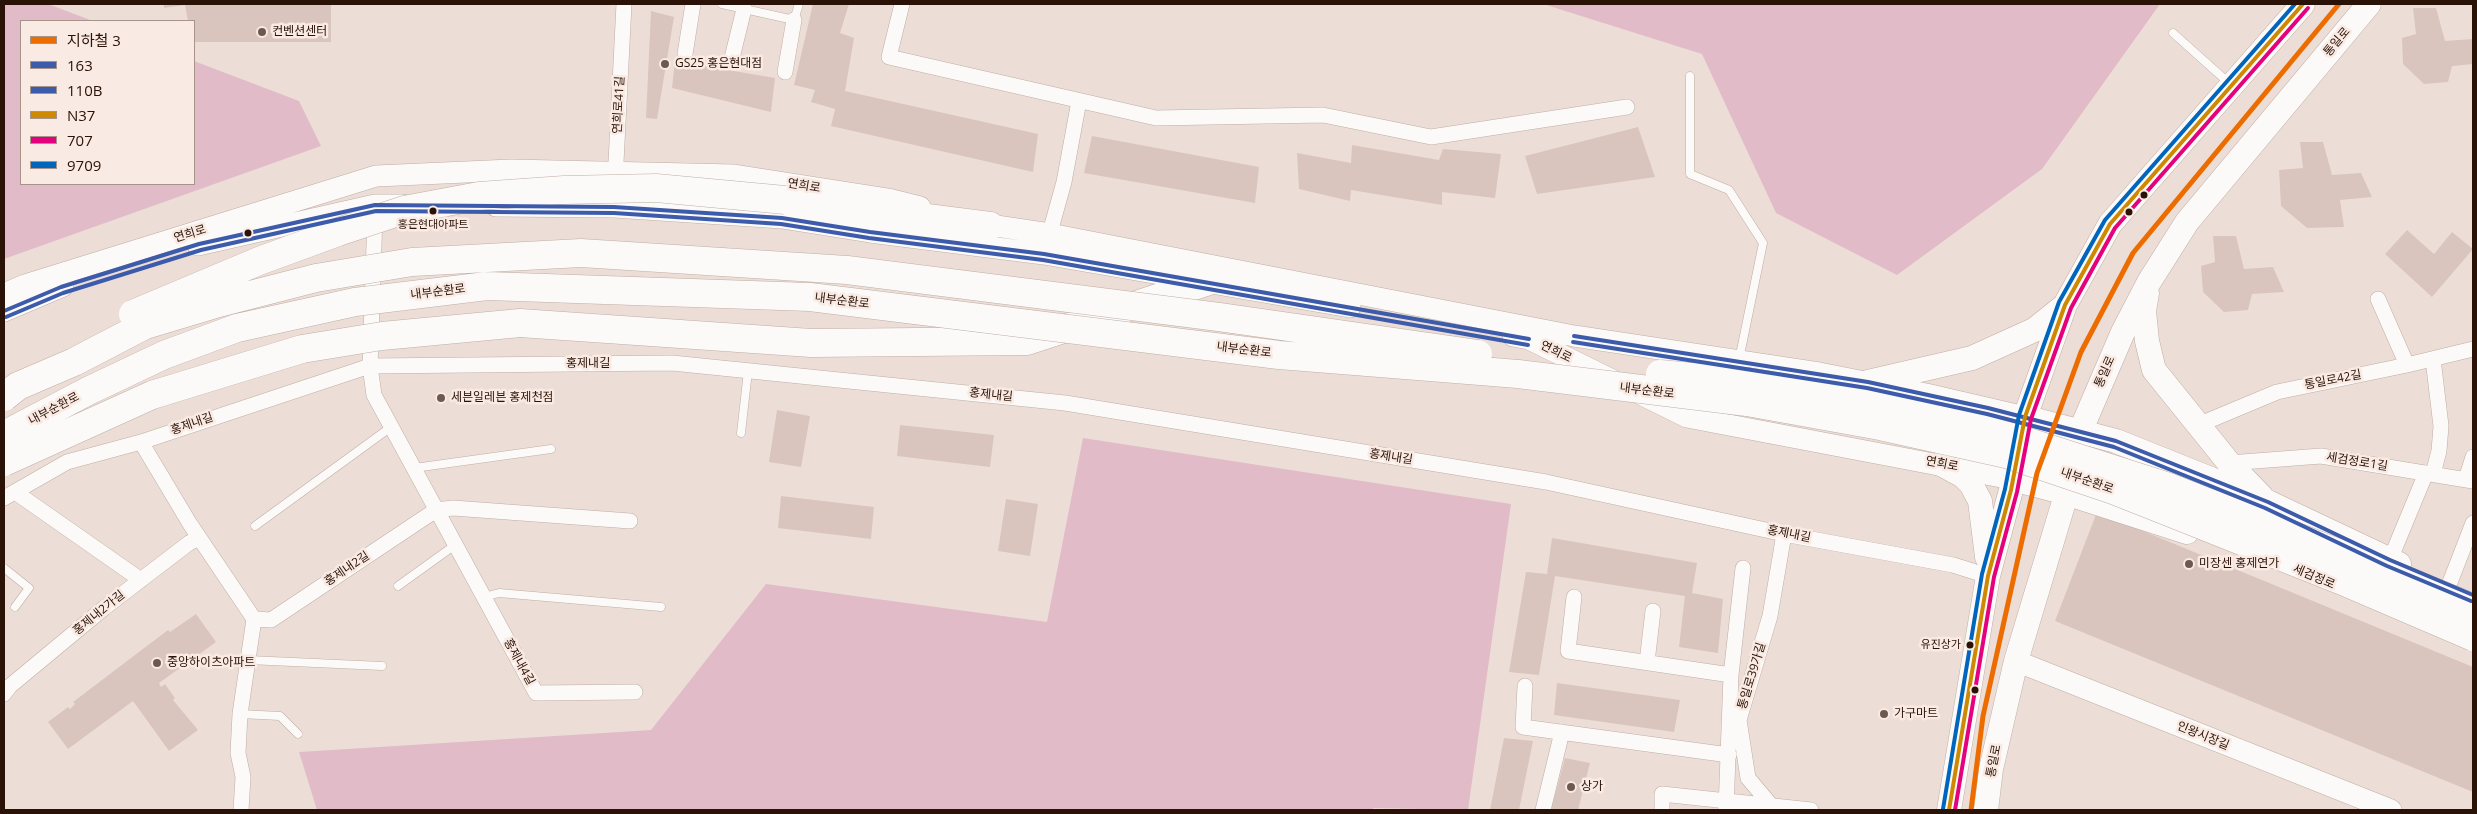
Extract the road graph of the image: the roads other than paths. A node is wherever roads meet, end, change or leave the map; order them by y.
1 (624, 4) edge
2 (693, 4) edge
3 (722, 4) edge
4 (798, 4) edge
5 (902, 4) edge
6 (2303, 4) edge
7 (2369, 4) edge
8 (744, 9) junction
9 (794, 20) junction
10 (2173, 33) dead end
11 (685, 54) dead end
12 (731, 62) dead end
13 (785, 72) dead end
14 (1690, 76) dead end
15 (2232, 86) junction
16 (1079, 101) junction
17 (1627, 107) dead end
18 (615, 172) junction
19 (375, 205) junction
20 (614, 207) junction
21 (990, 226) junction
22 (1047, 244) junction
23 (1206, 282) junction
24 (2149, 282) junction
25 (4, 294) edge
26 (2378, 299) dead end
27 (2065, 305) junction
28 (4, 311) edge
29 (2473, 349) edge
30 (2433, 359) junction
31 (1739, 362) junction
32 (2407, 365) junction
33 (370, 366) junction
34 (748, 371) junction
35 (1868, 382) junction
36 (11, 392) edge
37 (2025, 416) junction
38 (2198, 425) junction
39 (391, 427) junction
40 (2080, 432) junction
41 (741, 433) dead end
42 (4, 435) edge
43 (141, 442) junction
44 (551, 448) dead end
45 (2473, 457) edge
46 (4, 462) edge
47 (2229, 463) junction
48 (1941, 464) junction
49 (414, 468) junction
50 (2429, 473) junction
51 (2012, 479) junction
52 (2470, 480) edge
53 (2066, 493) junction
54 (9, 495) edge
55 (2268, 502) junction
56 (436, 510) junction
57 (630, 521) dead end
58 (2473, 523) edge
59 (254, 526) dead end
60 (1784, 534) junction
61 (199, 538) junction
62 (455, 544) junction
63 (2390, 560) junction
64 (4, 568) edge
65 (1742, 568) dead end
66 (1988, 576) junction
67 (141, 580) junction
68 (2449, 585) junction
69 (398, 586) dead end
70 (2473, 595) edge
71 (484, 597) junction
72 (1574, 597) dead end
73 (661, 607) dead end
74 (15, 608) dead end
75 (2473, 608) edge
76 (1653, 611) dead end
77 (254, 619) junction
78 (2473, 637) edge
79 (2473, 644) edge
80 (248, 660) junction
81 (2016, 661) junction
82 (1647, 662) junction
83 (382, 666) dead end
84 (1731, 674) junction
85 (1525, 686) dead end
86 (635, 692) dead end
87 (4, 693) edge
88 (240, 714) junction
89 (1562, 732) junction
90 (298, 734) dead end
91 (1729, 755) junction
92 (1728, 772) junction
93 (1748, 778) junction
94 (1727, 805) edge
95 (1774, 809) edge
96 (240, 810) edge
97 (1543, 810) edge
98 (1662, 810) edge
99 (1811, 810) edge
100 (1949, 810) edge
101 (1986, 810) edge
102 (2391, 810) edge

1 - 18 street, 연희로41길
2 - 11 street
3 - 8 lane
4 - 9 lane
5 - 16 street
6 - 15 main road
7 - 24 main road, 통일로
8 - 9 lane
8 - 12 street
9 - 13 street
10 - 15 lane
14 - 31 lane
15 - 27 main road
16 - 17 street
16 - 22 street
18 - 20 street, 연희로41길
18 - 21 main road, 연희로
18 - 25 main road, 연희로
19 - 20 main road, 연희로
19 - 28 main road, 연희로
19 - 33 street, 홍제내4길, bridge
20 - 22 main road, 연희로
21 - 22 main road, 연희로
21 - 36 highway, bridge
22 - 23 main road, 연희로
22 - 31 main road, 연희로
23 - 46 highway, bridge
23 - 48 main road, 연희로
24 - 38 main road
24 - 40 main road, 통일로
26 - 32 street
27 - 35 main road
27 - 37 main road
29 - 30 street, 통일로42길
30 - 32 street, 통일로42길
30 - 50 street
31 - 35 main road, 연희로
32 - 38 street, 통일로42길
33 - 34 street, 홍제내길
33 - 39 street, 홍제내4길
33 - 43 street, 홍제내길
34 - 41 lane
34 - 60 street, 홍제내길
35 - 37 main road, 연희로
36 - 75 highway, 내부순환로, bridge
37 - 40 main road, 연희로
37 - 51 main road
38 - 47 main road
39 - 49 street, 홍제내4길
39 - 59 lane
40 - 53 main road, 통일로
40 - 55 main road
42 - 78 highway, 내부순환로, bridge
43 - 54 street, 홍제내길
43 - 61 street
44 - 49 lane
45 - 52 street, 세검정로1길
47 - 50 street, 세검정로1길
47 - 55 main road
48 - 51 main road, 연희로
48 - 66 main road
49 - 56 street, 홍제내4길
50 - 52 street, 세검정로1길
50 - 63 street
51 - 53 main road, 연희로
51 - 66 main road
53 - 79 main road, 세검정로
53 - 81 main road, 통일로
54 - 67 street
55 - 63 main road
56 - 57 street
56 - 62 street, 홍제내4길
56 - 77 street, 홍제내2길
58 - 68 street
60 - 66 street, 홍제내길
60 - 93 street, 통일로39가길
61 - 67 street, 홍제내2가길
61 - 77 street
62 - 69 lane
62 - 71 street, 홍제내4길
63 - 68 main road
64 - 74 lane
65 - 84 street
66 - 100 main road
67 - 87 street, 홍제내2가길
68 - 70 main road
71 - 73 lane
71 - 86 street, 홍제내4길
72 - 82 street
76 - 82 street
77 - 80 street
80 - 83 lane
80 - 88 street
81 - 101 main road, 통일로
81 - 102 main road, 인왕시장길
82 - 84 street
84 - 91 street
85 - 89 street
88 - 90 lane
88 - 96 street
89 - 91 street
89 - 97 street
91 - 92 street
92 - 93 street
92 - 94 street
93 - 95 street
94 - 95 street
94 - 98 street
95 - 99 street

